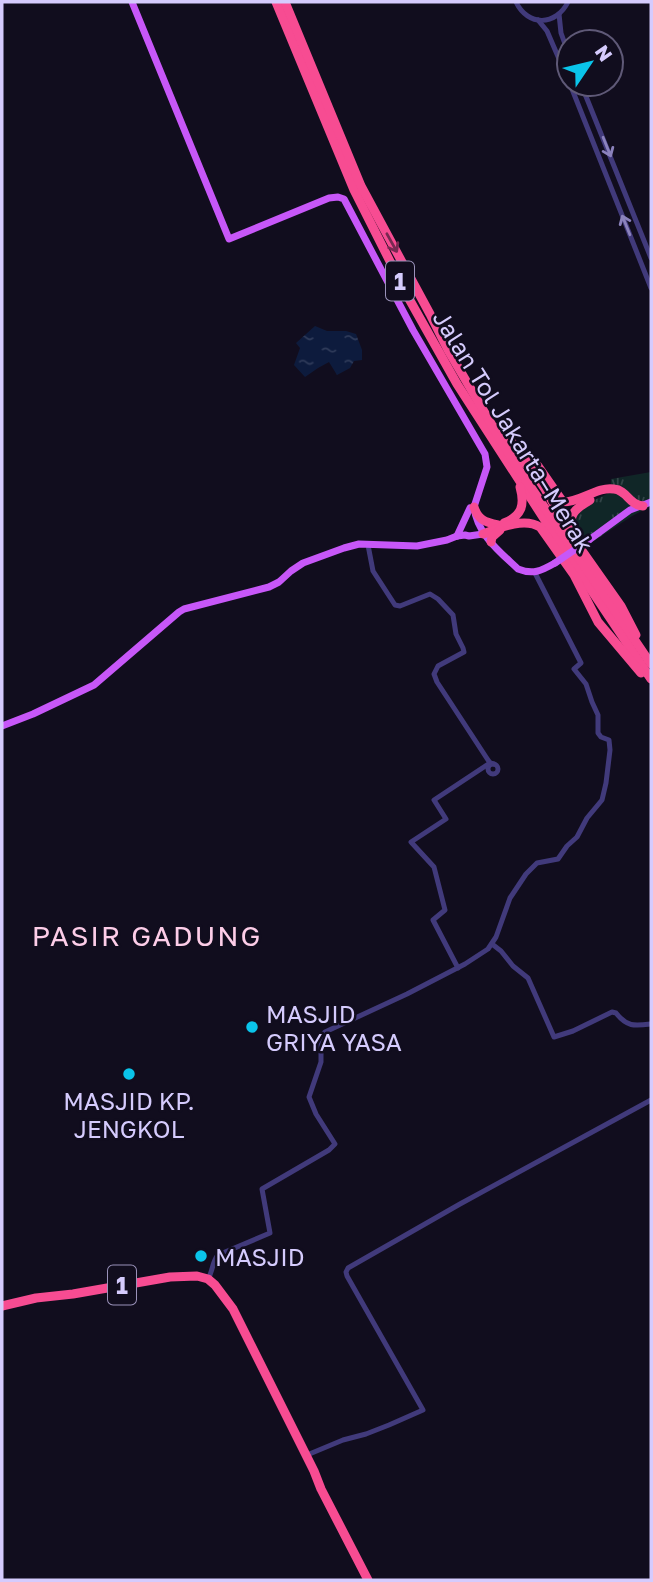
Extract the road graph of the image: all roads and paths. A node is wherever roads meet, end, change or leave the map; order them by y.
1 (132, 2) edge
2 (276, 2) edge
3 (285, 2) edge
4 (516, 2) edge
5 (568, 2) edge
6 (559, 14) junction
7 (538, 20) junction
8 (560, 28) edge
9 (555, 49) edge
10 (576, 98) edge
11 (587, 98) edge
12 (648, 251) junction
13 (638, 253) junction
14 (651, 258) edge
15 (651, 288) edge
16 (448, 350) junction
17 (495, 431) junction
18 (518, 479) junction
19 (647, 504) edge
20 (472, 508) junction
21 (630, 510) junction
22 (503, 525) junction
23 (480, 532) junction
24 (461, 535) junction
25 (571, 535) junction
26 (491, 542) junction
27 (369, 545) junction
28 (535, 573) junction
29 (651, 663) edge
30 (651, 682) edge
31 (2, 726) edge
32 (492, 944) junction
33 (458, 968) junction
34 (651, 1024) edge
35 (651, 1100) edge
36 (208, 1279) junction
37 (2, 1306) edge
38 (304, 1457) junction
39 (368, 1580) edge

1 - 20 main road
2 - 18 highway, Jalan Tol Jakarta–Merak / 1
3 -> 16 highway, Jalan Tol Jakarta–Merak / 1
4 - 7 street
5 - 6 street
6 - 7 street
6 - 8 street
7 - 9 street
13 -> 10 street
11 -> 12 street
12 - 13 street
12 - 14 street
13 - 15 street
16 - 17 highway, Jalan Tol Jakarta–Merak / 1
16 - 19 highway
17 - 25 highway
17 - 29 highway, Jalan Tol Jakarta–Merak / 1
18 - 22 highway
18 - 30 highway, Jalan Tol Jakarta–Merak / 1
19 - 21 main road
20 - 22 highway
20 - 23 main road
20 - 24 main road
21 - 25 highway
21 - 28 main road, bridge
22 - 23 highway
22 - 26 highway
22 - 30 highway
23 - 24 main road
23 - 26 main road
24 - 26 main road
24 - 27 main road
25 - 29 highway
26 - 28 main road
27 - 31 main road
27 - 33 street
28 - 32 street
32 - 33 street
32 - 34 street
33 - 36 street
35 - 38 street
36 - 37 highway, 1
36 - 38 highway
38 - 39 highway

